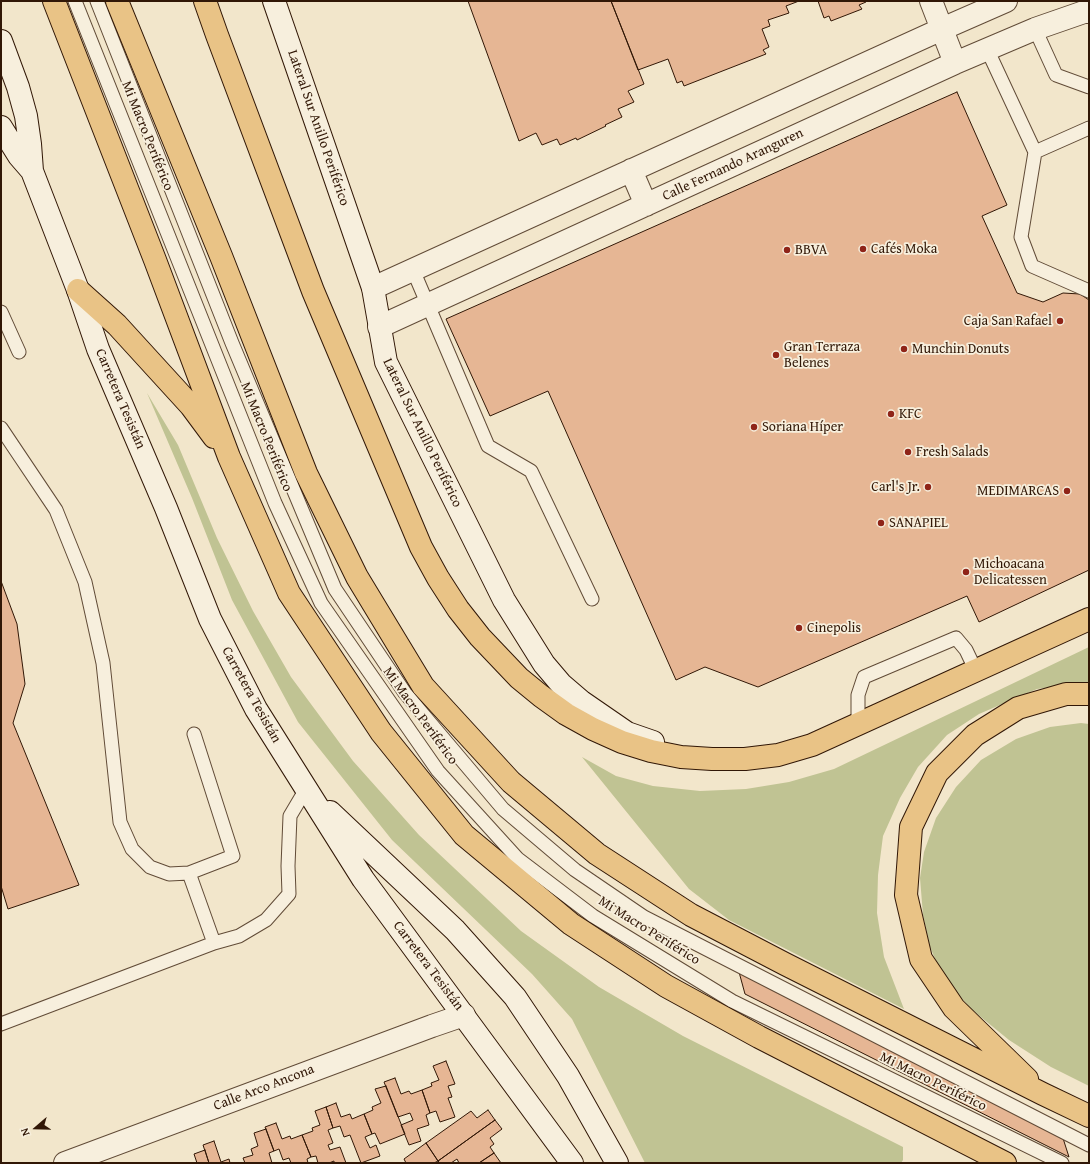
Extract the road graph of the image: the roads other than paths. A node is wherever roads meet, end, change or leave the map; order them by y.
1 (54, 1) edge
2 (75, 1) edge
3 (97, 1) edge
4 (117, 1) edge
5 (205, 1) edge
6 (274, 1) edge
7 (931, 1) edge
8 (1006, 1) edge
9 (1089, 12) edge
10 (942, 29) junction
11 (1035, 29) junction
12 (1, 41) edge
13 (987, 49) junction
14 (955, 63) junction
15 (1089, 87) edge
16 (1, 127) edge
17 (1089, 128) edge
18 (1035, 152) junction
19 (631, 170) junction
20 (32, 171) junction
21 (646, 205) junction
22 (413, 270) junction
23 (373, 288) junction
24 (78, 290) junction
25 (1089, 291) edge
26 (429, 306) junction
27 (1, 312) edge
28 (380, 327) junction
29 (19, 352) dead end
30 (1, 428) edge
31 (229, 457) junction
32 (592, 599) dead end
33 (1089, 619) edge
34 (976, 671) junction
35 (1089, 694) edge
36 (858, 724) junction
37 (194, 734) dead end
38 (712, 759) junction
39 (306, 790) junction
40 (189, 873) junction
41 (214, 943) junction
42 (464, 1015) junction
43 (1, 1024) edge
44 (1043, 1094) junction
45 (1089, 1116) edge
46 (1089, 1145) edge
47 (65, 1163) edge
48 (572, 1163) edge
49 (618, 1163) edge
50 (1006, 1163) edge
51 (1062, 1163) edge

1 - 31 main road
2 - 51 lane, Mi Macro Periférico
3 - 46 lane, Mi Macro Periférico
4 - 44 main road
5 - 38 main road
6 - 23 main road, Lateral Sur Anillo Periférico
7 - 10 main road
8 - 10 main road
9 - 11 main road, Calle Fernando Aranguren
10 - 14 main road
10 - 19 main road
11 - 13 main road, Calle Fernando Aranguren
11 - 15 lane
12 - 20 main road
13 - 14 main road, Calle Fernando Aranguren
13 - 18 lane
14 - 21 main road, Calle Fernando Aranguren
16 - 20 main road
17 - 18 lane
18 - 25 lane
19 - 21 main road
19 - 22 main road
20 - 24 main road, Carretera Tesistán
21 - 26 main road, Calle Fernando Aranguren
22 - 23 main road
22 - 26 lane
23 - 28 main road, Lateral Sur Anillo Periférico
24 - 31 main road
24 - 39 main road, Carretera Tesistán
26 - 28 main road, Calle Fernando Aranguren
26 - 32 lane
27 - 29 lane
28 - 38 main road, Lateral Sur Anillo Periférico
30 - 40 lane
31 - 50 main road
33 - 34 main road
34 - 36 main road
34 - 36 lane
35 - 44 main road
36 - 38 main road
37 - 40 lane
39 - 41 lane
39 - 42 main road, Carretera Tesistán
39 - 49 main road
40 - 41 lane
41 - 43 lane
42 - 47 main road, Calle Arco Ancona
42 - 48 main road, Carretera Tesistán
44 - 45 main road

